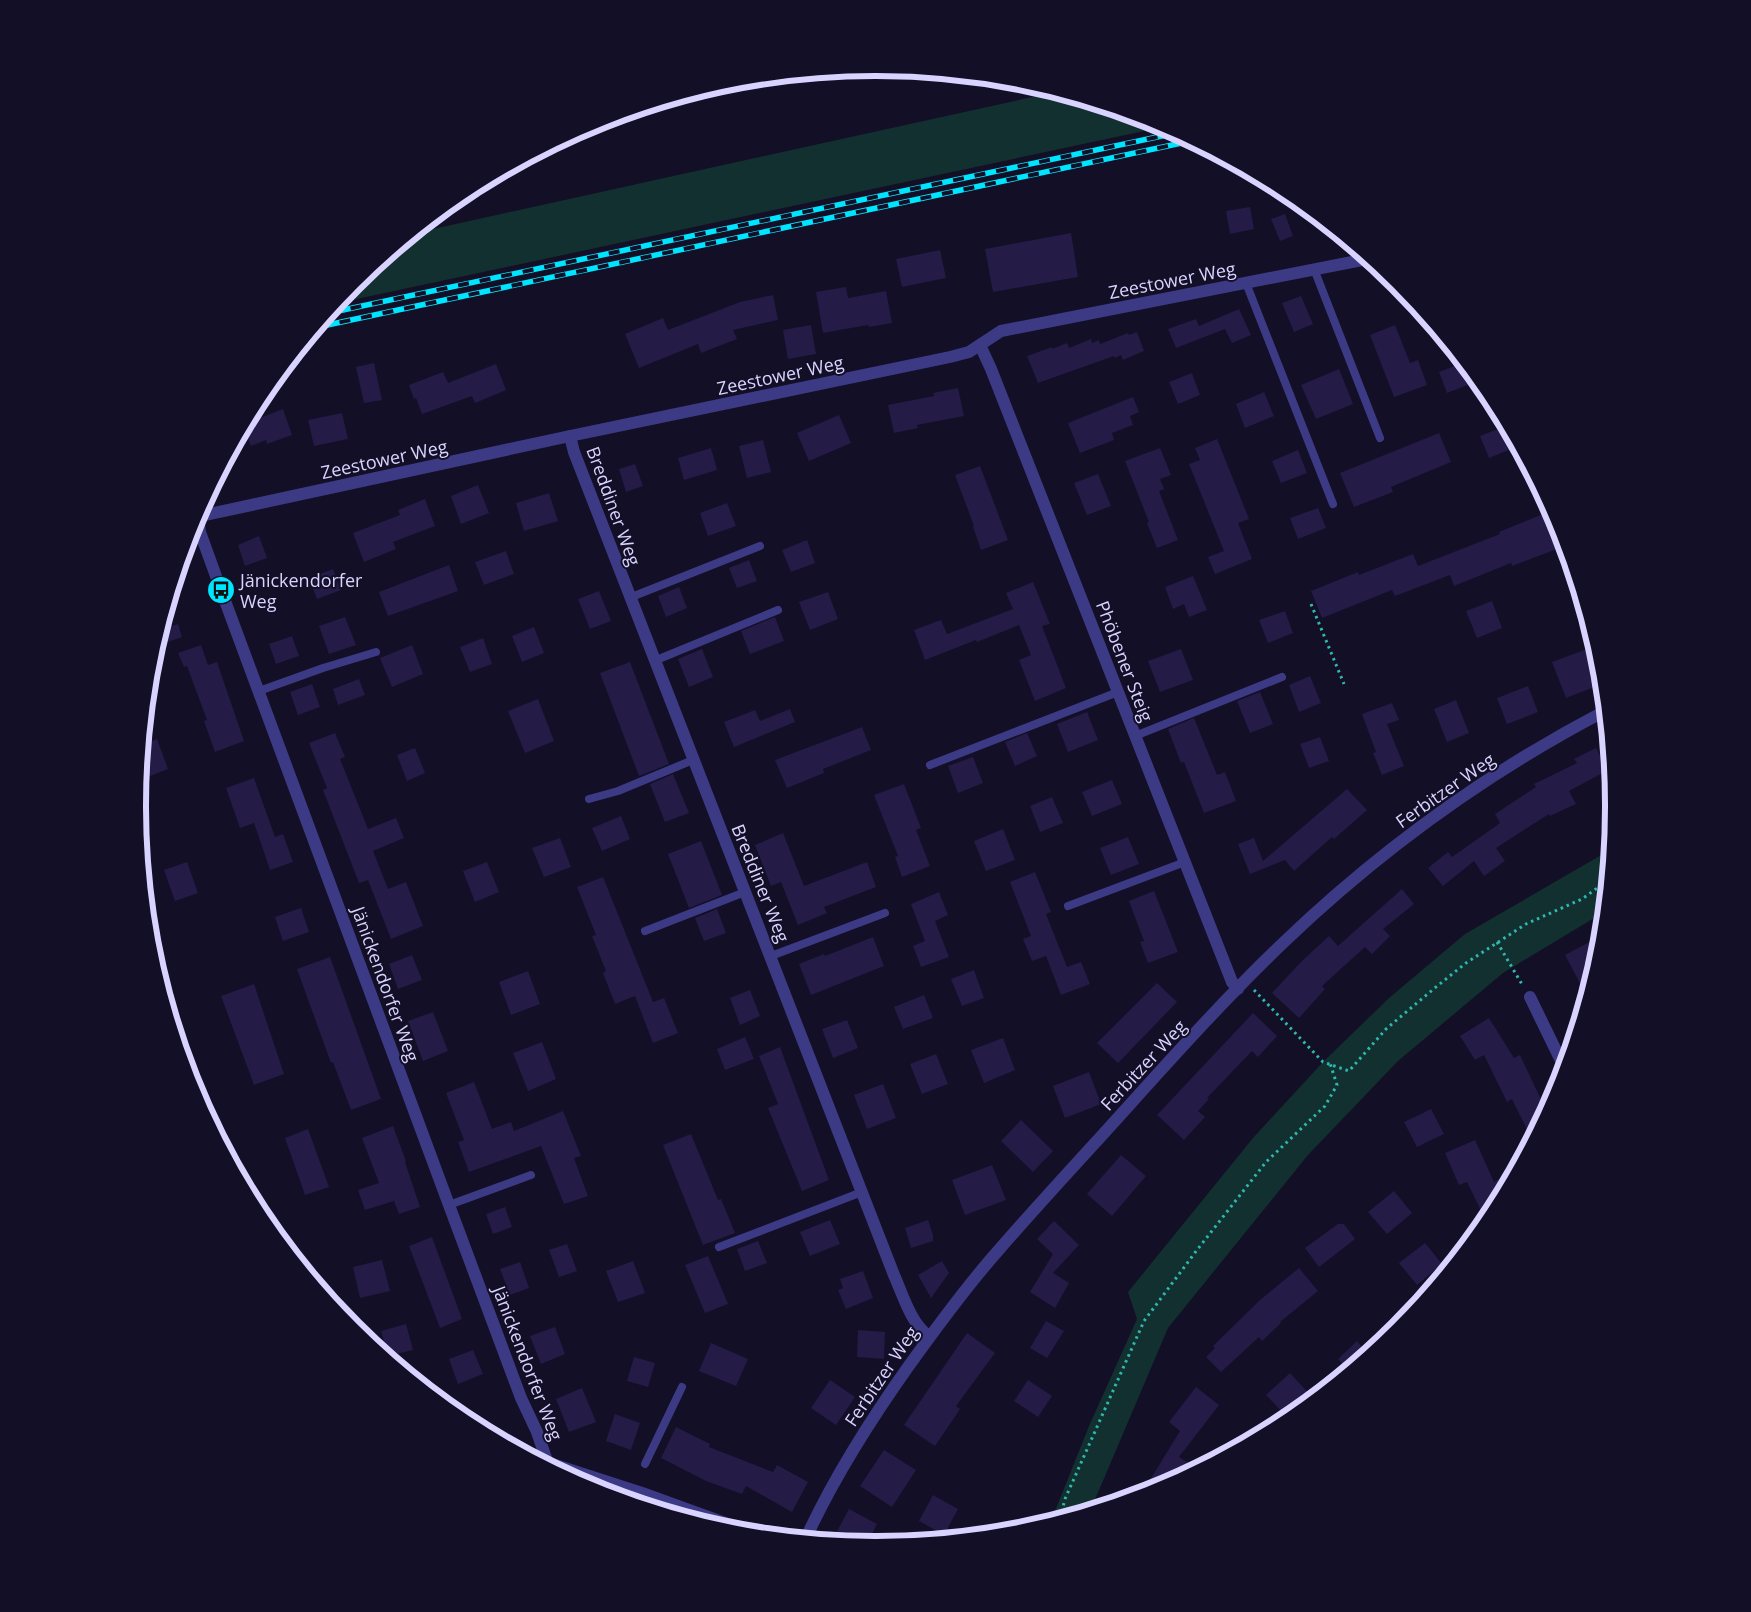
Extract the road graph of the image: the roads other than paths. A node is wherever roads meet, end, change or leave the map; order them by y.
1 (1360, 260) edge
2 (1314, 269) junction
3 (1246, 283) junction
4 (980, 345) junction
5 (570, 436) junction
6 (1380, 438) dead end
7 (1333, 504) dead end
8 (206, 515) edge
9 (200, 529) edge
10 (760, 546) dead end
11 (630, 598) junction
12 (778, 610) dead end
13 (376, 652) dead end
14 (654, 661) junction
15 (1282, 678) dead end
16 (259, 691) junction
17 (1118, 692) junction
18 (1599, 714) edge
19 (1135, 736) junction
20 (693, 760) junction
21 (930, 765) dead end
22 (589, 799) dead end
23 (1185, 862) junction
24 (745, 892) junction
25 (1068, 906) dead end
26 (885, 913) dead end
27 (645, 931) dead end
28 (771, 956) junction
29 (1242, 985) junction
30 (1530, 997) road end
31 (1560, 1059) edge
32 (531, 1175) dead end
33 (862, 1192) junction
34 (449, 1205) junction
35 (719, 1247) dead end
36 (929, 1336) junction
37 (682, 1387) dead end
38 (541, 1454) edge
39 (644, 1464) dead end
40 (580, 1472) edge
41 (701, 1514) edge
42 (809, 1532) edge

1 - 2 street, Zeestower Weg
2 - 3 street, Zeestower Weg
2 - 6 lane
3 - 4 street, Zeestower Weg
3 - 7 lane
4 - 5 street, Zeestower Weg
4 - 17 street, Phöbener Steig
5 - 8 street, Zeestower Weg
5 - 11 street, Breddiner Weg
9 - 16 street, Jänickendorfer Weg
10 - 11 lane
11 - 14 street, Breddiner Weg
12 - 14 lane
13 - 16 lane
14 - 20 street, Breddiner Weg
15 - 19 lane
16 - 34 street, Jänickendorfer Weg
17 - 19 street, Phöbener Steig
17 - 21 lane
18 - 29 street, Ferbitzer Weg
19 - 23 street, Phöbener Steig
20 - 22 lane
20 - 24 street, Breddiner Weg
23 - 25 lane
23 - 29 street, Phöbener Steig
24 - 27 lane
24 - 28 street, Breddiner Weg
26 - 28 lane
28 - 33 street, Breddiner Weg
29 - 36 street, Ferbitzer Weg
30 - 31 street
32 - 34 lane
33 - 35 lane
33 - 36 street, Breddiner Weg
34 - 38 street, Jänickendorfer Weg
36 - 42 street, Ferbitzer Weg
37 - 39 lane
40 - 41 street

